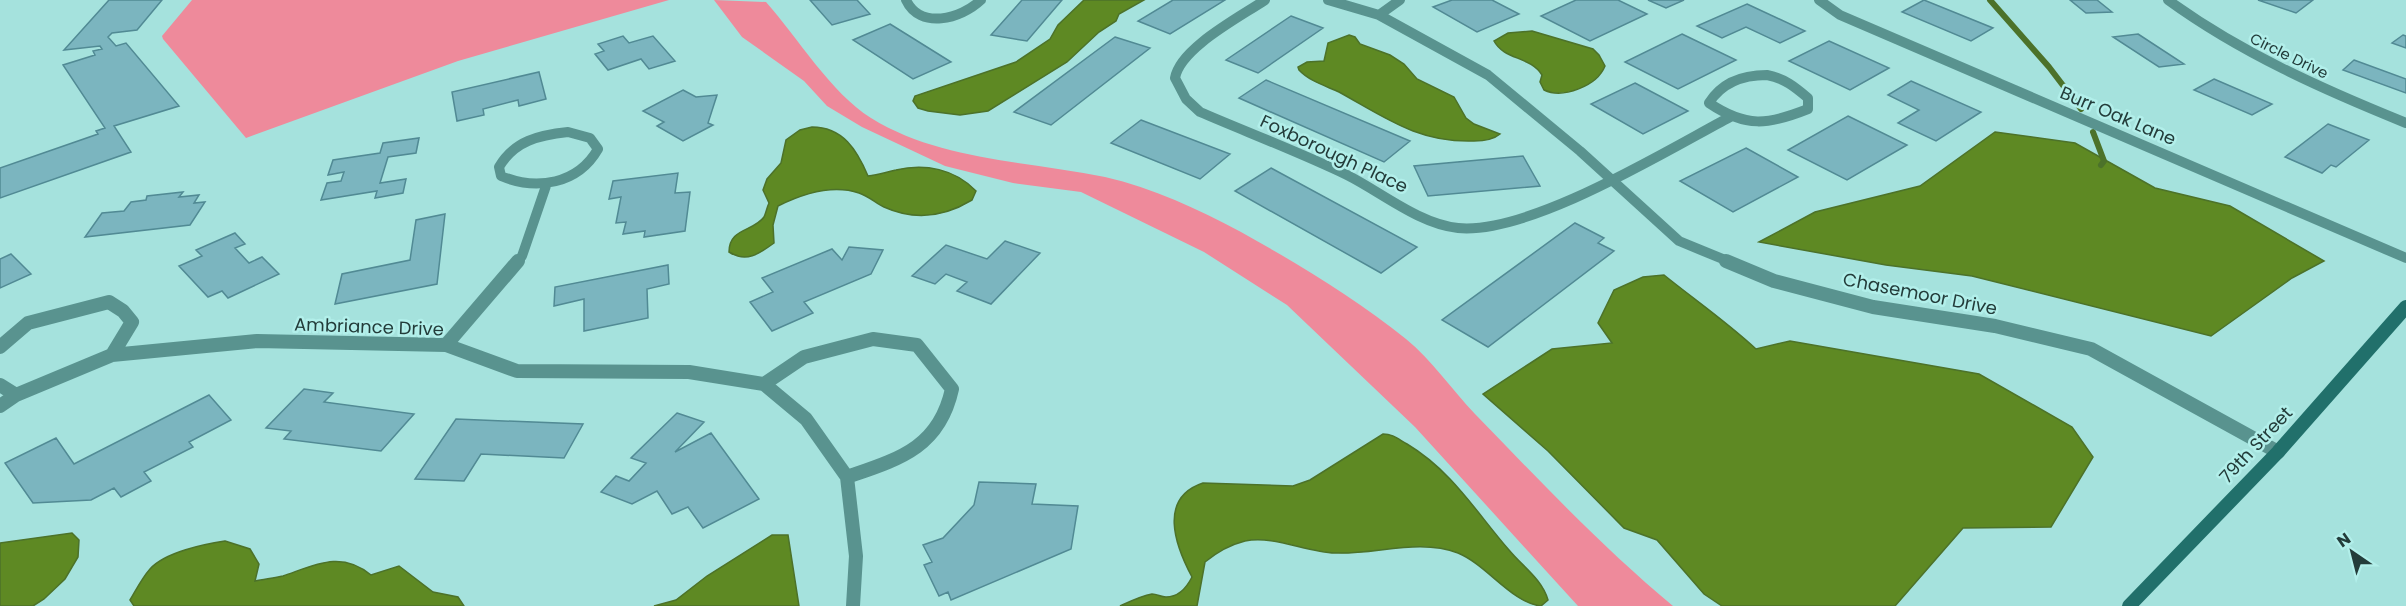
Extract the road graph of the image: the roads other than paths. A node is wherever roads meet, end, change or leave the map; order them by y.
1 (906, 0) edge
2 (981, 0) edge
3 (1265, 0) edge
4 (1328, 0) edge
5 (1400, 0) edge
6 (1819, 0) edge
7 (2168, 0) edge
8 (1379, 15) junction
9 (1730, 117) junction
10 (2406, 123) edge
11 (1610, 179) junction
12 (548, 183) junction
13 (2406, 258) edge
14 (2406, 307) edge
15 (446, 345) junction
16 (0, 347) edge
17 (112, 355) junction
18 (764, 384) junction
19 (0, 385) edge
20 (16, 395) junction
21 (0, 406) edge
22 (2278, 452) junction
23 (847, 477) junction
24 (853, 606) edge
25 (2128, 606) edge

1 - 2 street
3 - 11 street, Foxborough Place
4 - 8 street, Chasemoor Drive
5 - 8 street
6 - 13 street, Burr Oak Lane
7 - 10 street, Circle Drive
8 - 11 street, Chasemoor Drive
9 - 9 street
9 - 11 street, Foxborough Place
11 - 22 street, Chasemoor Drive
12 - 12 street
12 - 15 street
14 - 22 street, 79th Street
15 - 17 street, Ambriance Drive
15 - 18 street, Ambriance Drive
16 - 17 street
17 - 20 street, Ambriance Drive
18 - 23 street
18 - 23 street
19 - 20 street
20 - 21 street, Ambriance Drive
22 - 25 street, 79th Street
23 - 24 street

